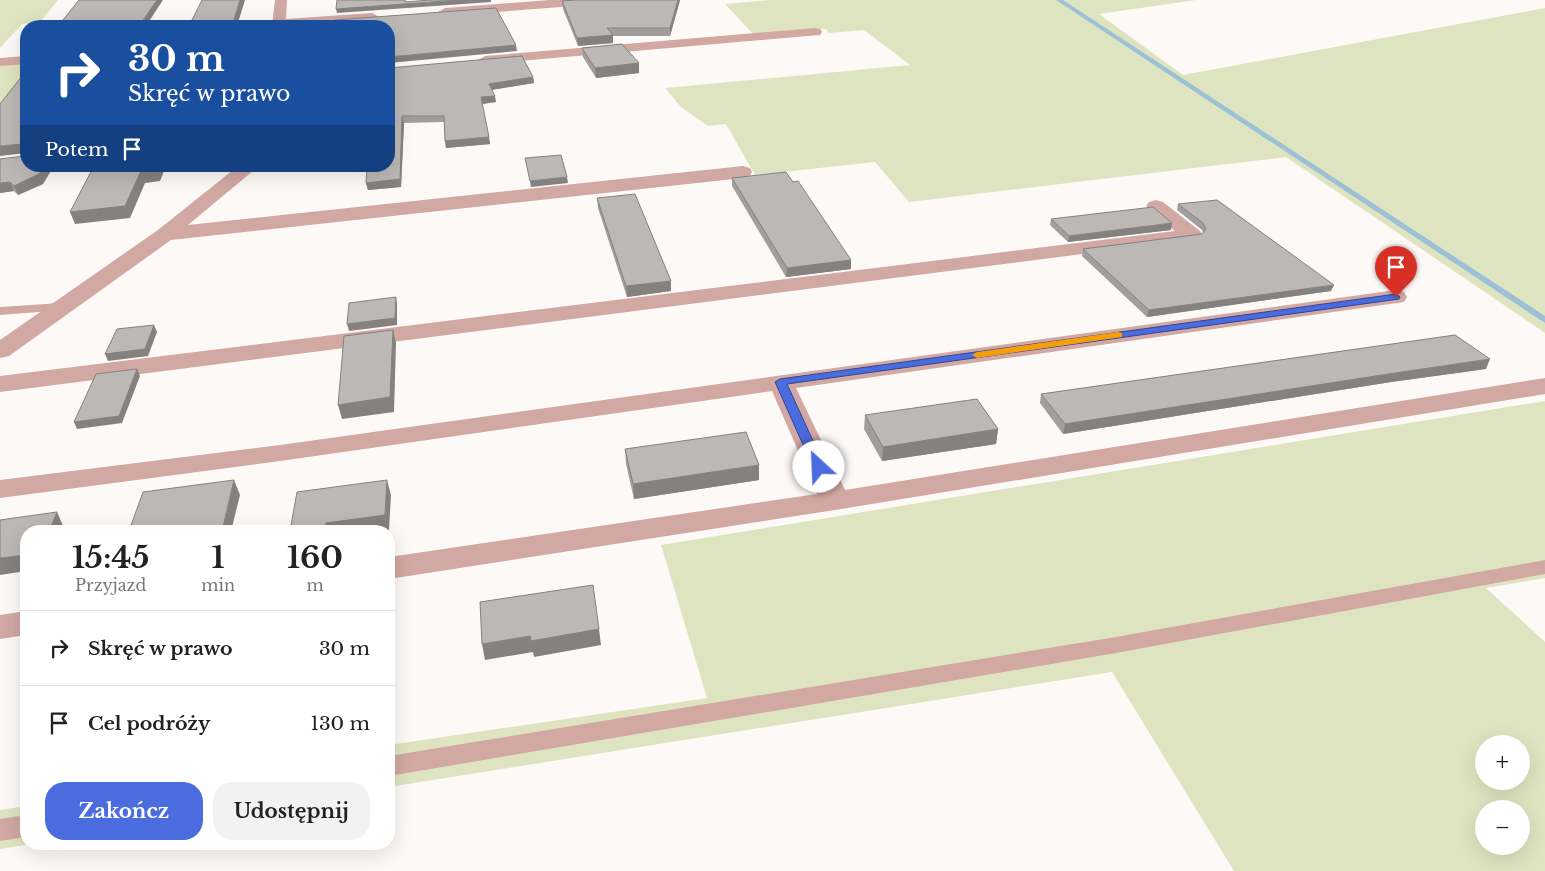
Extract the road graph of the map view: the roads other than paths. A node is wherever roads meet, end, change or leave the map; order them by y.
1 (600, 0) edge
2 (284, 5) edge
3 (434, 12) edge
4 (386, 16) edge
5 (280, 20) edge
6 (338, 20) edge
7 (815, 32) dead end
8 (20, 60) edge
9 (468, 61) edge
10 (0, 62) edge
11 (242, 172) edge
12 (743, 172) dead end
13 (1156, 206) dead end
14 (165, 234) junction
15 (1396, 297) dead end
16 (60, 307) junction
17 (0, 311) edge
18 (0, 351) edge
19 (780, 382) junction
20 (0, 384) edge
21 (1545, 386) edge
22 (0, 489) edge
23 (835, 501) junction
24 (395, 567) edge
25 (1545, 567) edge
26 (20, 624) edge
27 (0, 627) edge
28 (395, 765) edge
29 (20, 827) edge
30 (0, 830) edge

1 - 3 street
2 - 5 street
4 - 6 street
7 - 9 street
8 - 10 street
11 - 14 street
12 - 14 street
13 - 20 street
14 - 16 street
15 - 19 street
16 - 17 lane
16 - 18 street
19 - 22 street
19 - 23 street
21 - 23 street
23 - 24 street
25 - 28 lane
26 - 27 street
29 - 30 lane

